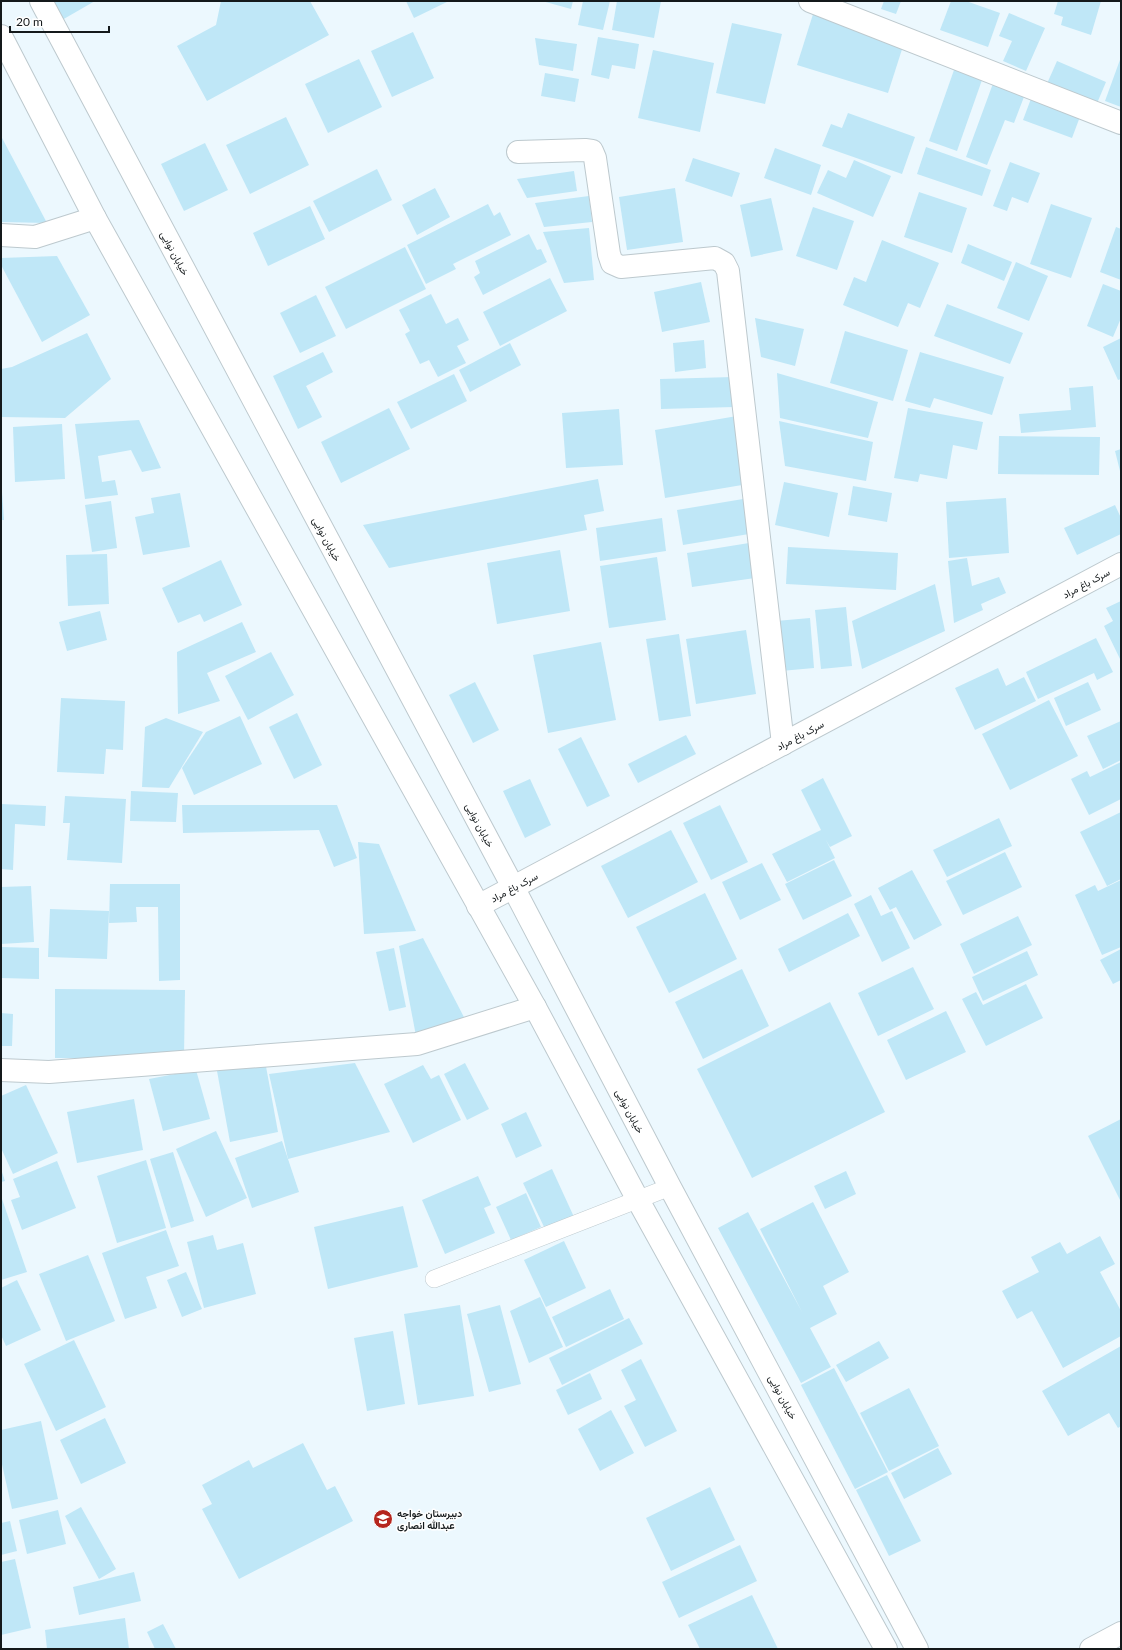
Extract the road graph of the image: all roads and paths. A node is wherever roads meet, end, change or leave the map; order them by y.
1 (41, 1) edge
2 (810, 1) edge
3 (1, 36) edge
4 (1121, 123) edge
5 (518, 152) dead end
6 (95, 218) junction
7 (1, 235) edge
8 (1121, 564) edge
9 (783, 744) junction
10 (513, 888) junction
11 (478, 906) junction
12 (535, 1007) junction
13 (1, 1070) edge
14 (670, 1187) junction
15 (638, 1200) junction
16 (434, 1280) dead end
17 (1121, 1633) edge
18 (886, 1649) edge
19 (917, 1649) edge
20 (1091, 1649) edge

1 - 10 street, خیابان نوایی
2 - 4 street
3 - 6 street
5 - 9 street
6 - 7 street
6 - 11 street
8 - 9 street, سرک باغ مراد
9 - 10 street, سرک باغ مراد
10 - 11 street, سرک باغ مراد
10 - 14 street, خیابان نوایی
11 - 12 street
12 - 13 street
12 - 15 street
14 - 15 lane
14 - 19 street, خیابان نوایی
15 - 16 lane
15 - 18 street
17 - 20 street

